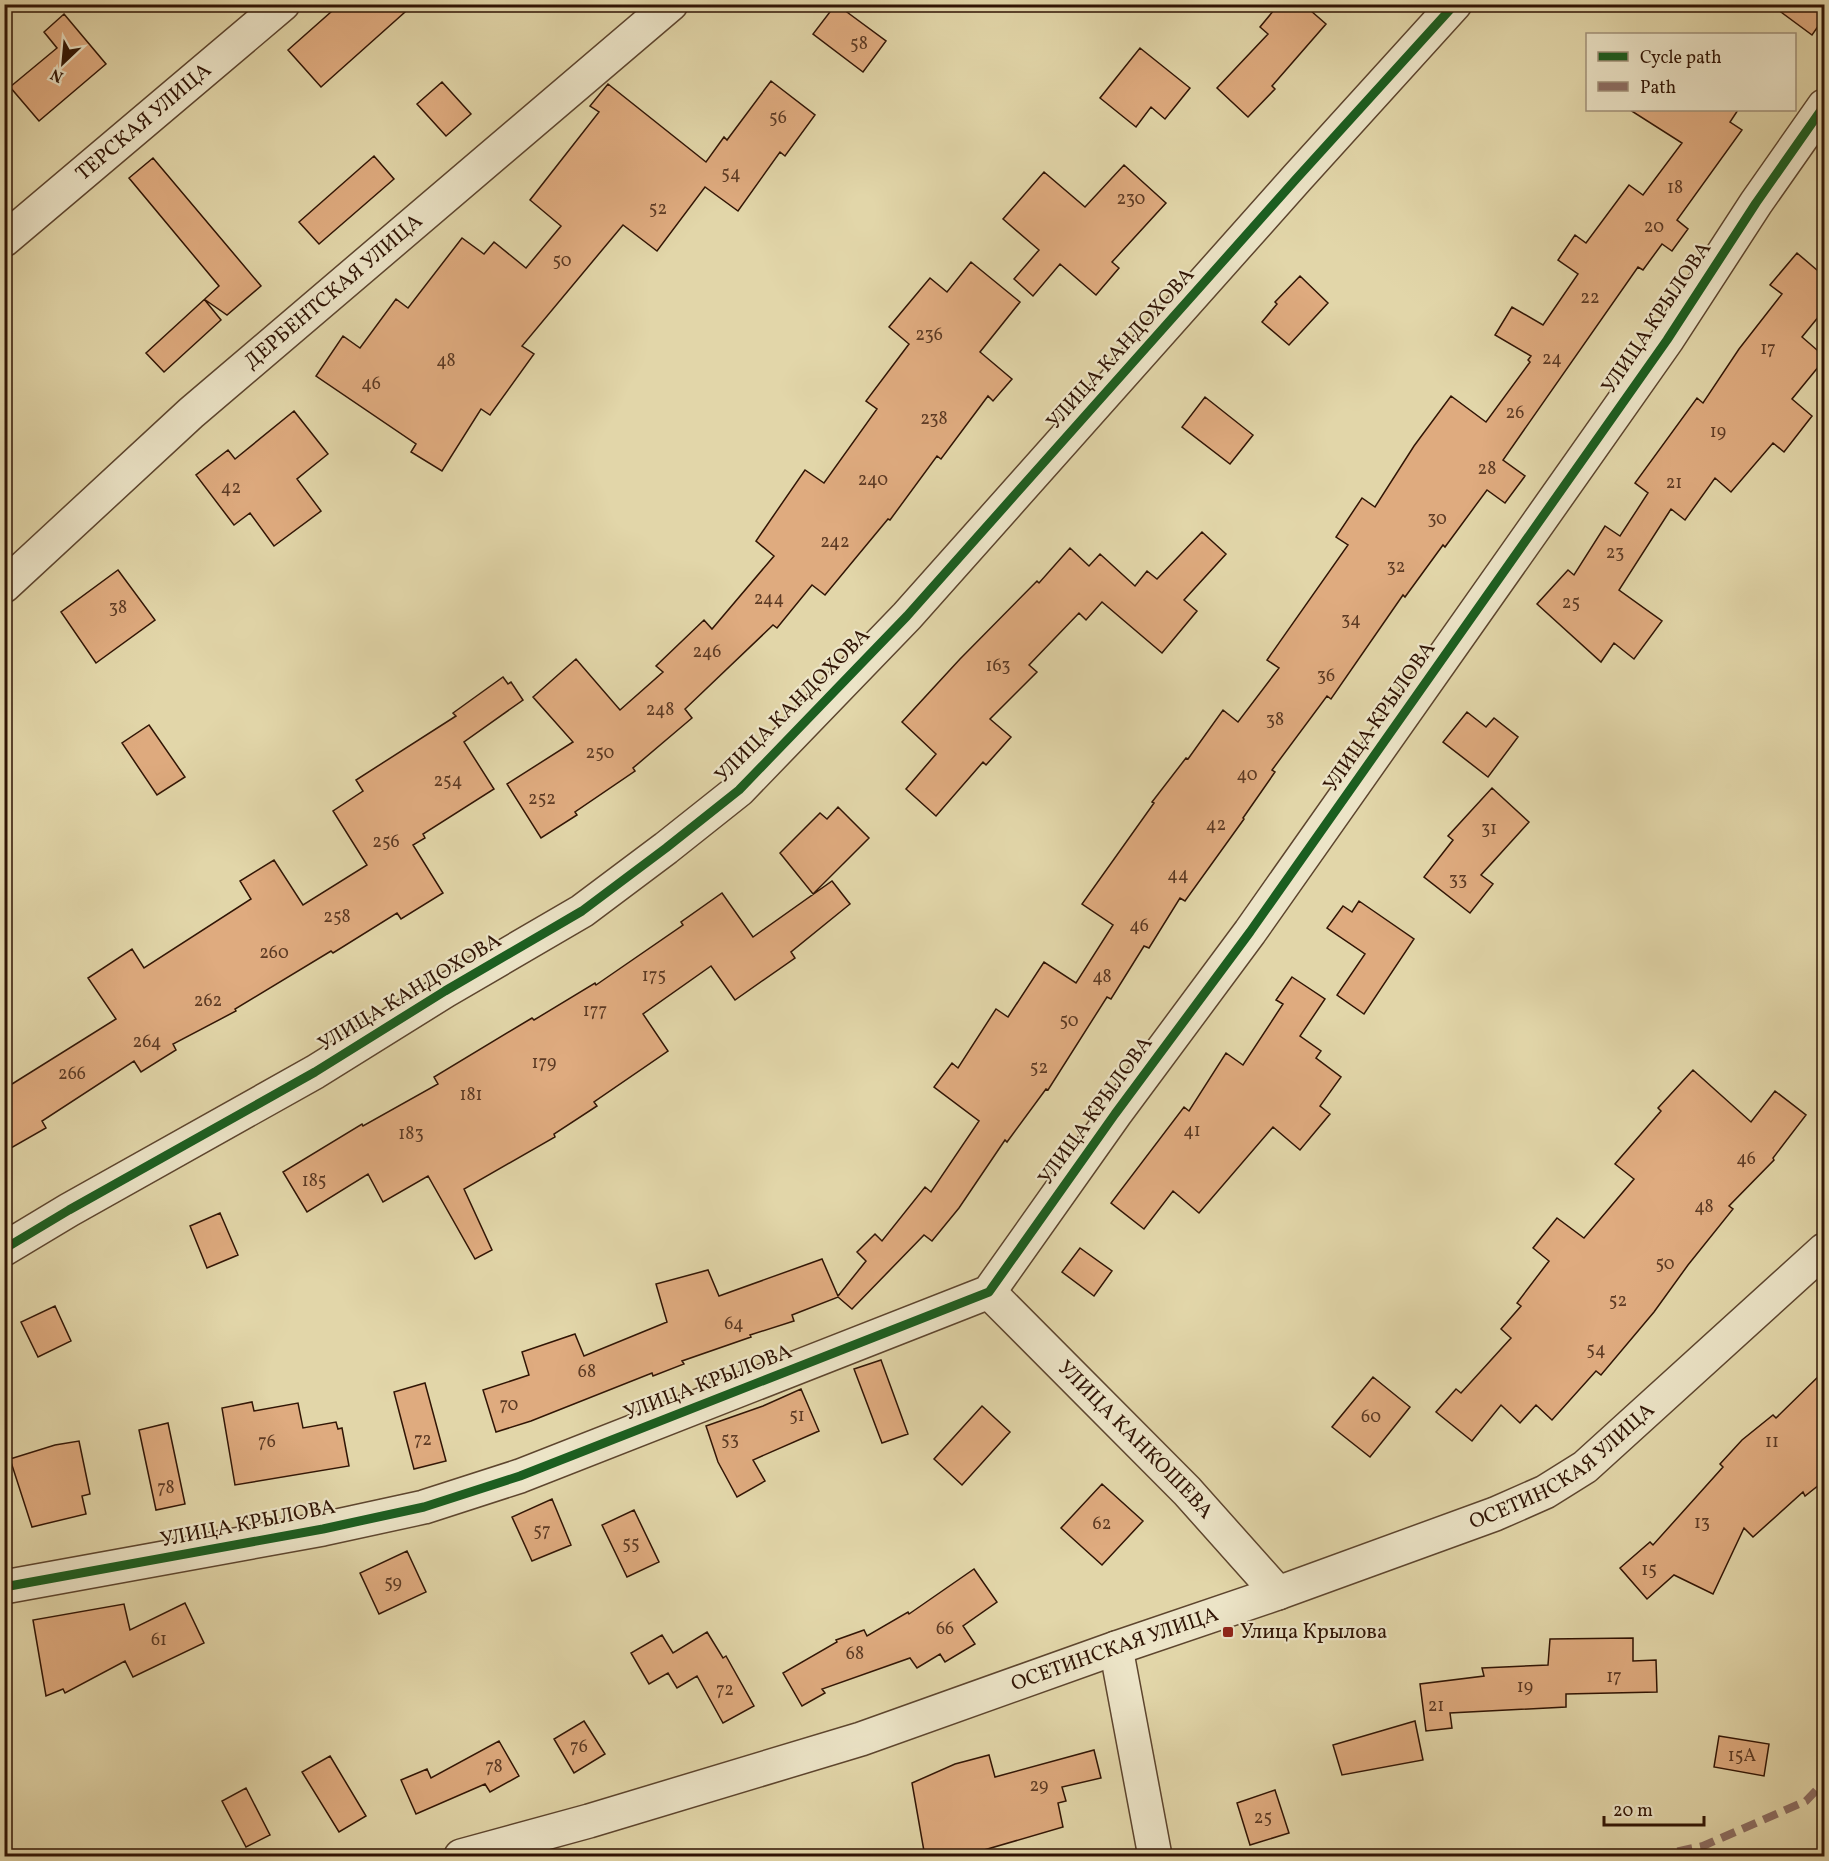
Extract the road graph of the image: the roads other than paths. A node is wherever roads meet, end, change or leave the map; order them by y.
1 (283, 4) edge
2 (671, 4) edge
3 (1455, 4) edge
4 (1824, 106) edge
5 (4, 240) edge
6 (4, 586) edge
7 (4, 1249) edge
8 (1824, 1250) edge
9 (989, 1292) junction
10 (4, 1587) edge
11 (1278, 1593) junction
12 (1116, 1648) junction
13 (461, 1857) edge
14 (1155, 1857) edge

1 - 5 street, ТЕРСКАЯ УЛИЦА
2 - 6 street, ДЕРБЕНТСКАЯ УЛИЦА
3 - 7 street, УЛИЦА КАНДОХОВА
4 - 9 street, УЛИЦА КРЫЛОВА
8 - 11 street, ОСЕТИНСКАЯ УЛИЦА
9 - 10 street, УЛИЦА КРЫЛОВА
9 - 11 street, УЛИЦА КАНКОШЕВА
11 - 12 street, ОСЕТИНСКАЯ УЛИЦА
12 - 13 street, ОСЕТИНСКАЯ УЛИЦА
12 - 14 street

